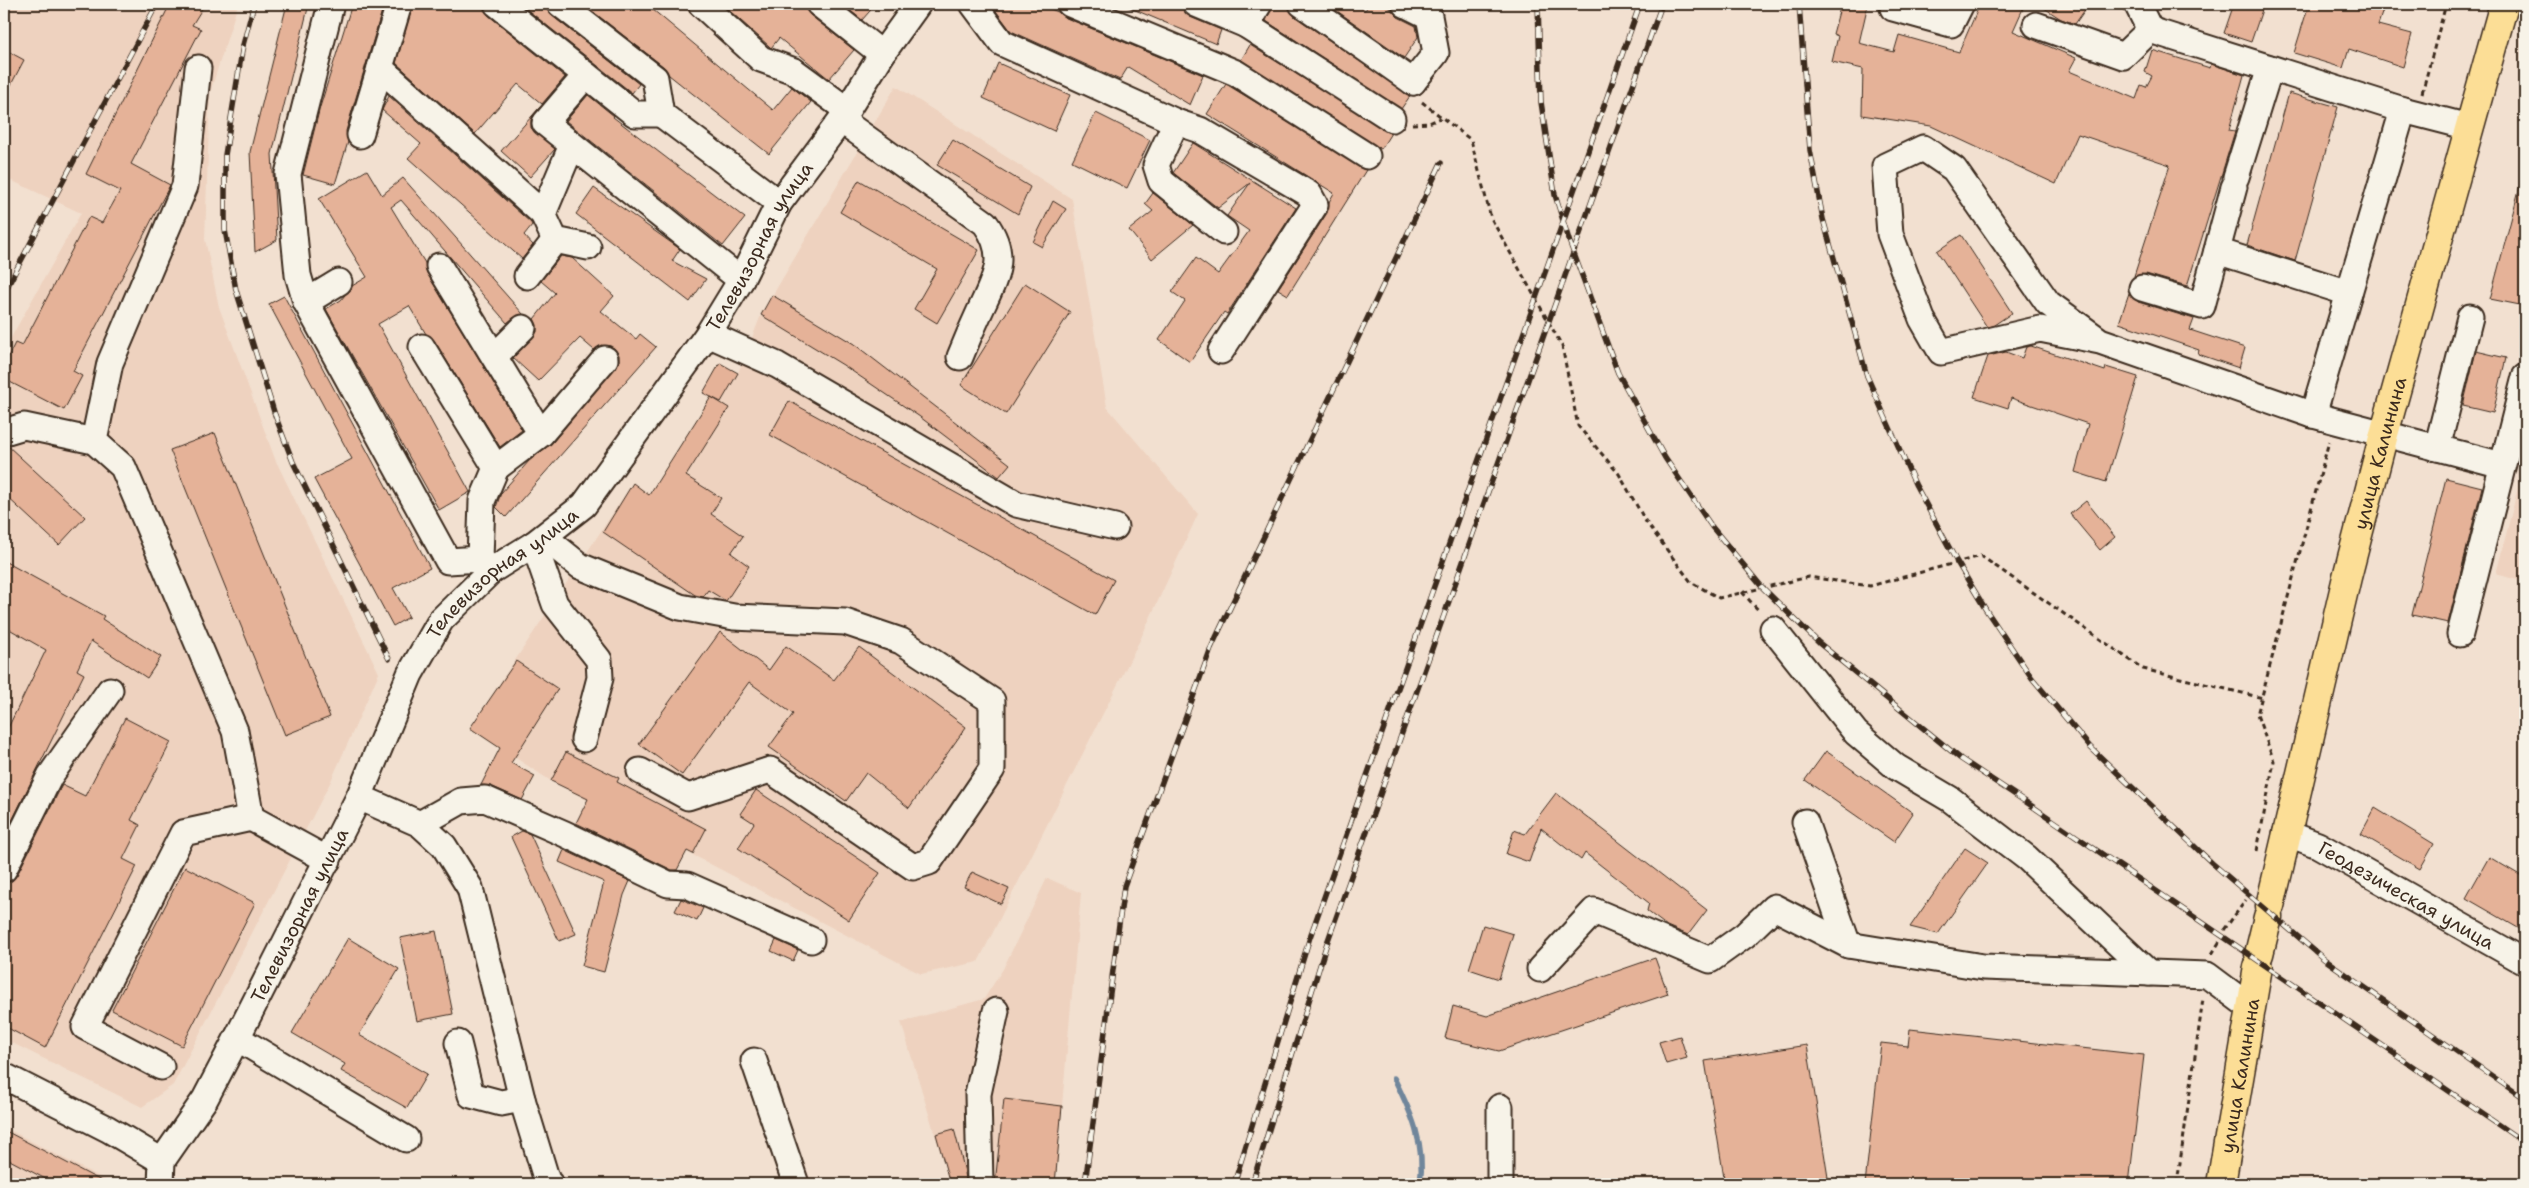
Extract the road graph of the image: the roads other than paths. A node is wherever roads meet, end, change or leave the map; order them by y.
1 (331, 4) edge
2 (399, 4) edge
3 (497, 4) edge
4 (560, 4) edge
5 (701, 4) edge
6 (819, 4) edge
7 (918, 4) edge
8 (973, 4) edge
9 (1070, 4) edge
10 (1196, 4) edge
11 (1258, 4) edge
12 (1302, 4) edge
13 (1405, 4) edge
14 (1895, 4) edge
15 (1961, 4) edge
16 (2138, 4) edge
17 (2504, 4) edge
18 (1246, 25) junction
19 (2036, 25) dead end
20 (2150, 30) junction
21 (882, 54) junction
22 (198, 68) dead end
23 (380, 68) junction
24 (2270, 68) junction
25 (586, 75) junction
26 (2404, 110) junction
27 (661, 114) junction
28 (844, 115) junction
29 (1392, 119) road end
30 (1176, 122) junction
31 (2469, 127) junction
32 (360, 135) dead end
33 (572, 144) junction
34 (1367, 156) dead end
35 (779, 203) junction
36 (543, 214) junction
37 (1224, 232) dead end
38 (554, 240) junction
39 (588, 247) dead end
40 (2217, 251) junction
41 (439, 266) dead end
42 (527, 276) dead end
43 (741, 280) junction
44 (339, 282) dead end
45 (2142, 288) dead end
46 (2349, 293) junction
47 (306, 302) junction
48 (2470, 317) dead end
49 (523, 328) dead end
50 (708, 334) junction
51 (2100, 341) junction
52 (422, 347) dead end
53 (1221, 351) dead end
54 (495, 356) junction
55 (960, 357) dead end
56 (605, 359) dead end
57 (2525, 378) edge
58 (2324, 419) junction
59 (4, 432) edge
60 (541, 434) junction
61 (2384, 434) junction
62 (94, 441) junction
63 (2437, 448) junction
64 (2502, 465) junction
65 (496, 468) junction
66 (1115, 527) dead end
67 (539, 540) junction
68 (486, 565) junction
69 (1773, 629) road end
70 (2460, 634) dead end
71 (110, 690) dead end
72 (584, 739) dead end
73 (640, 771) dead end
74 (359, 796) junction
75 (251, 818) junction
76 (1805, 822) dead end
77 (420, 824) junction
78 (2286, 833) junction
79 (328, 860) junction
80 (4, 869) edge
81 (811, 940) dead end
82 (1848, 945) junction
83 (2525, 962) edge
84 (1540, 969) dead end
85 (2149, 973) junction
86 (2251, 1008) junction
87 (996, 1011) dead end
88 (237, 1038) junction
89 (458, 1043) dead end
90 (754, 1062) dead end
91 (161, 1067) dead end
92 (4, 1076) edge
93 (522, 1100) junction
94 (1500, 1107) dead end
95 (406, 1139) dead end
96 (161, 1173) edge
97 (550, 1184) edge
98 (796, 1184) edge
99 (980, 1184) edge
100 (1500, 1184) edge
101 (2221, 1184) edge

1 - 47 street
2 - 23 street
3 - 25 street
4 - 27 street
5 - 28 street
6 - 21 street
7 - 21 street, Телевизорная улица
8 - 30 street
9 - 34 street
10 - 18 street
11 - 18 street
12 - 13 street
14 - 15 street
16 - 20 street
17 - 31 main road, улица Калинина
18 - 29 street
19 - 20 street
20 - 24 street
21 - 28 street, Телевизорная улица
22 - 62 street
23 - 32 street
23 - 36 street
24 - 26 street
24 - 40 street
25 - 27 street
25 - 33 street
26 - 31 street
26 - 46 street
27 - 35 street
28 - 35 street, Телевизорная улица
28 - 55 street
30 - 37 street
30 - 53 street
31 - 61 main road, улица Калинина
33 - 36 street
33 - 43 street
35 - 43 street, Телевизорная улица
36 - 38 street
38 - 39 street
38 - 42 street
40 - 45 street
40 - 46 street
41 - 54 street
43 - 50 street, Телевизорная улица
44 - 47 street
46 - 58 street
47 - 68 street
48 - 63 street
49 - 54 street
50 - 66 street
50 - 67 street, Телевизорная улица
51 - 51 street
51 - 58 street
52 - 65 street
54 - 60 street
56 - 60 street
57 - 64 street
58 - 61 street
59 - 62 street
60 - 65 street
61 - 63 street
61 - 78 main road, улица Калинина
62 - 75 street
63 - 64 street
64 - 70 street
65 - 68 street
67 - 68 street, Телевизорная улица
67 - 72 street
67 - 73 street
68 - 74 street, Телевизорная улица
69 - 85 street
71 - 80 street
74 - 77 street
74 - 79 street, Телевизорная улица
75 - 79 street
75 - 91 street
76 - 82 street
77 - 81 street
77 - 93 street
78 - 83 street, Геодезическая улица
78 - 86 main road, улица Калинина
79 - 88 street, Телевизорная улица
82 - 84 street
82 - 85 street
85 - 86 street
86 - 101 main road, улица Калинина
87 - 99 street
88 - 95 street
88 - 96 street, Телевизорная улица
89 - 93 street
90 - 98 street
92 - 96 street
93 - 97 street
94 - 100 street

